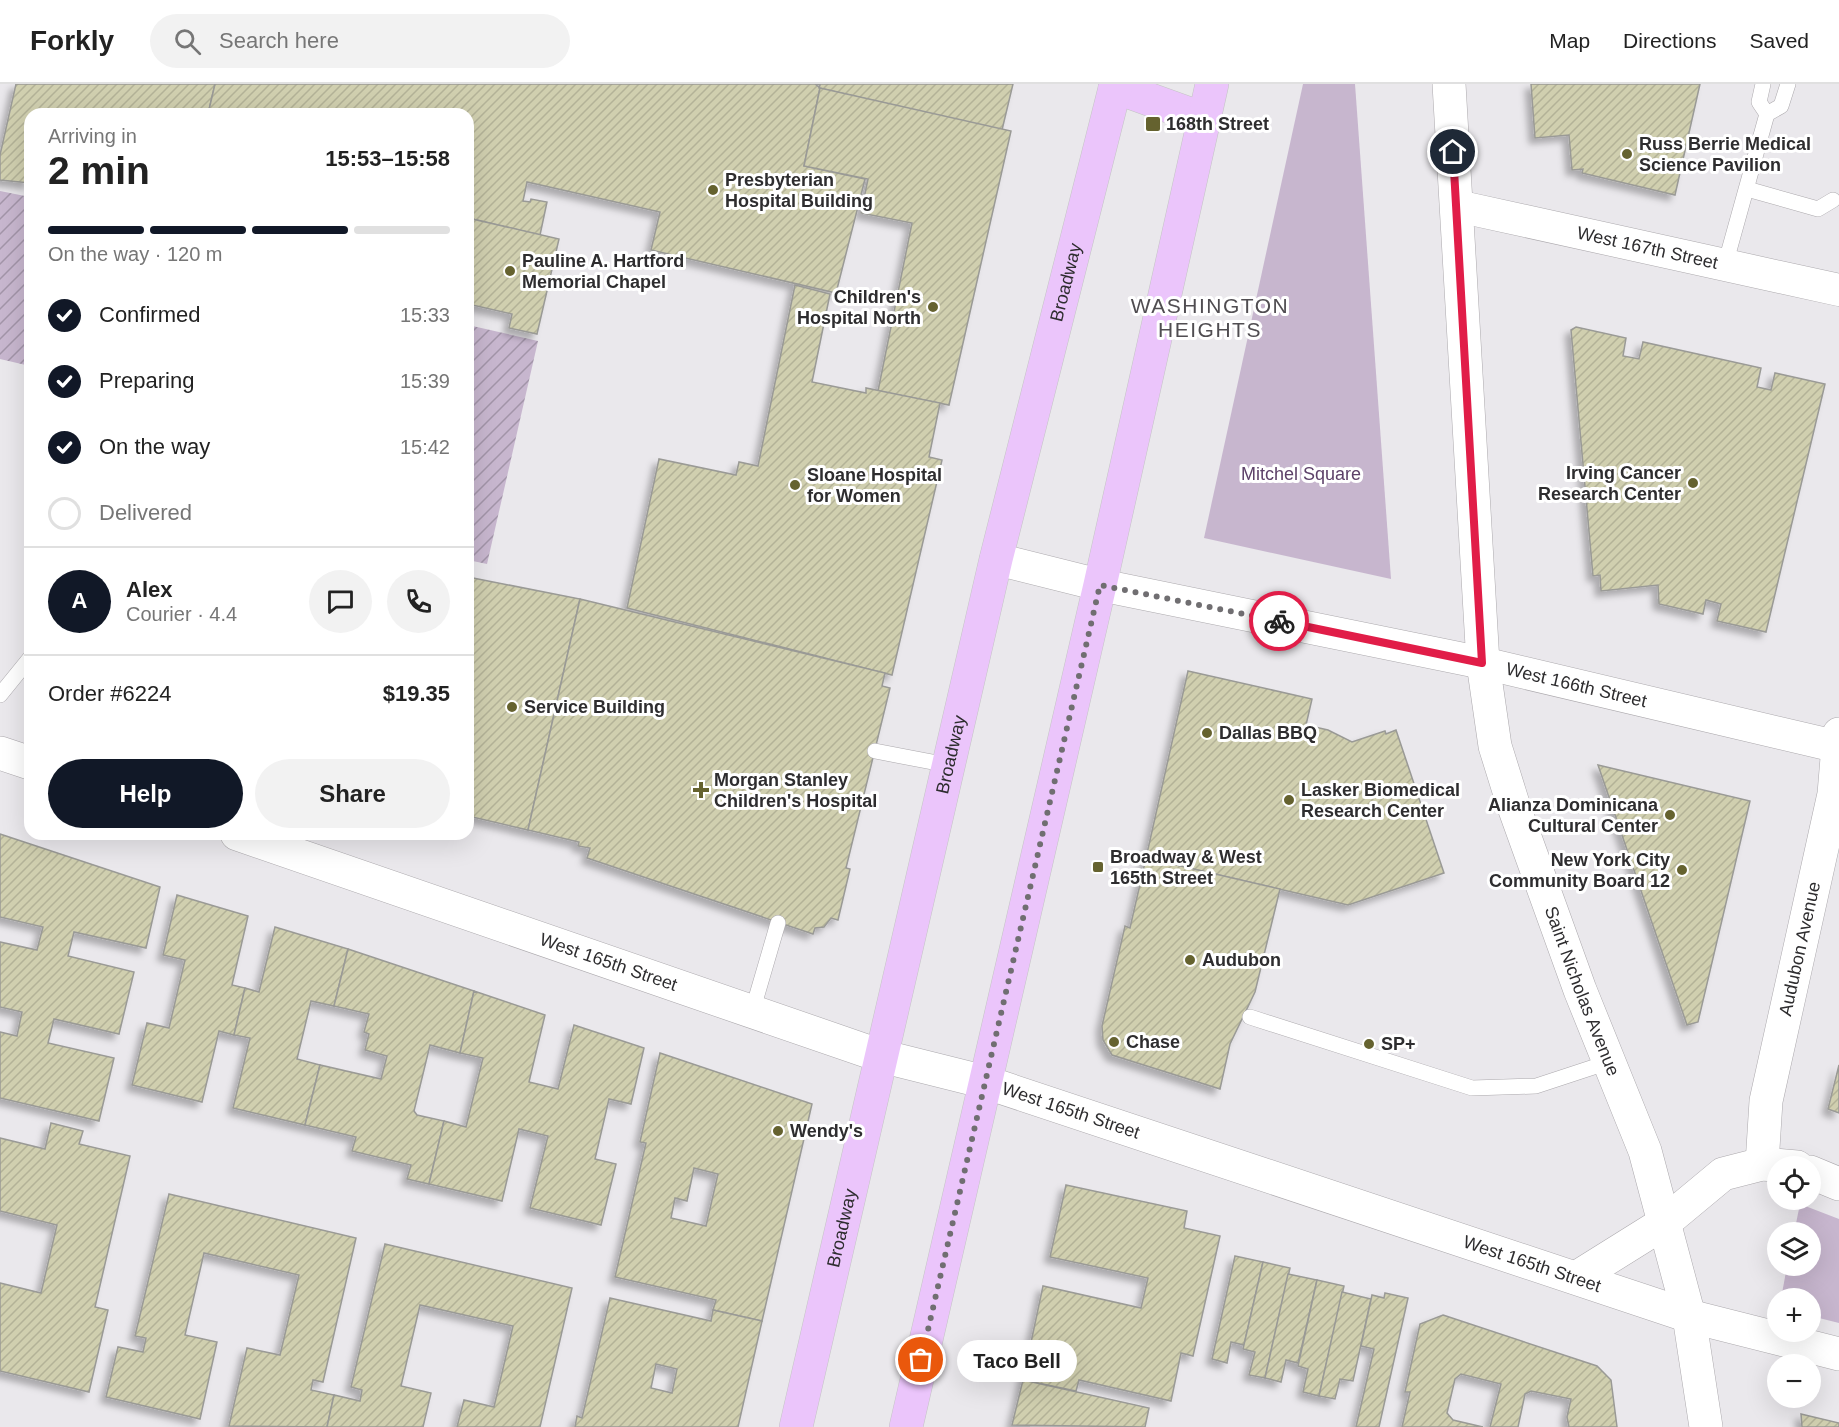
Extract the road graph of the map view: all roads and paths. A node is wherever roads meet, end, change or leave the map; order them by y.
1 (1212, 84) edge
2 (1449, 84) edge
3 (1763, 84) edge
4 (1788, 84) edge
5 (1115, 86) edge
6 (1767, 114) junction
7 (1204, 119) junction
8 (1747, 189) junction
9 (1833, 201) dead end
10 (1457, 206) junction
11 (1725, 265) junction
12 (1839, 290) edge
13 (996, 559) junction
14 (1100, 585) junction
15 (1482, 663) junction
16 (24, 665) edge
17 (0, 694) edge
18 (1838, 742) edge
19 (875, 751) dead end
20 (0, 753) edge
21 (24, 761) edge
22 (948, 765) junction
23 (254, 840) edge
24 (778, 922) dead end
25 (752, 1012) junction
26 (1250, 1017) dead end
27 (881, 1056) junction
28 (1610, 1062) junction
29 (986, 1082) junction
30 (1762, 1164) junction
31 (1767, 1164) edge
32 (1821, 1177) edge
33 (1839, 1184) edge
34 (1664, 1223) junction
35 (1576, 1278) junction
36 (1689, 1316) junction
37 (1839, 1354) edge
38 (796, 1427) edge
39 (906, 1427) edge
40 (1706, 1427) edge

1 - 7 main road
2 - 10 main road, Saint Nicholas Avenue
3 - 6 lane
4 - 6 lane
5 - 7 main road
5 - 13 main road, Broadway
6 - 8 lane
7 - 14 main road
8 - 9 lane
8 - 11 lane
10 - 11 street, West 167th Street
10 - 15 main road, Saint Nicholas Avenue
11 - 12 street, West 167th Street
13 - 14 street, West 166th Street
13 - 22 main road, Broadway
14 - 15 street, West 166th Street
14 - 29 main road
15 - 18 street, West 166th Street
15 - 28 main road, Saint Nicholas Avenue
16 - 17 lane
18 - 30 main road, Audubon Avenue
19 - 22 lane
20 - 21 main road
22 - 27 main road, Broadway
23 - 25 main road, West 165th Street
24 - 25 lane
25 - 27 main road, West 165th Street
26 - 28 lane
27 - 29 main road, West 165th Street
27 - 38 main road, Broadway
28 - 34 main road, Saint Nicholas Avenue
29 - 35 main road, West 165th Street
29 - 39 main road
30 - 31 main road
30 - 34 main road
32 - 33 main road
34 - 35 main road
34 - 36 main road, Saint Nicholas Avenue
35 - 36 main road, West 165th Street
36 - 37 main road, West 165th Street
36 - 40 main road, Saint Nicholas Avenue

